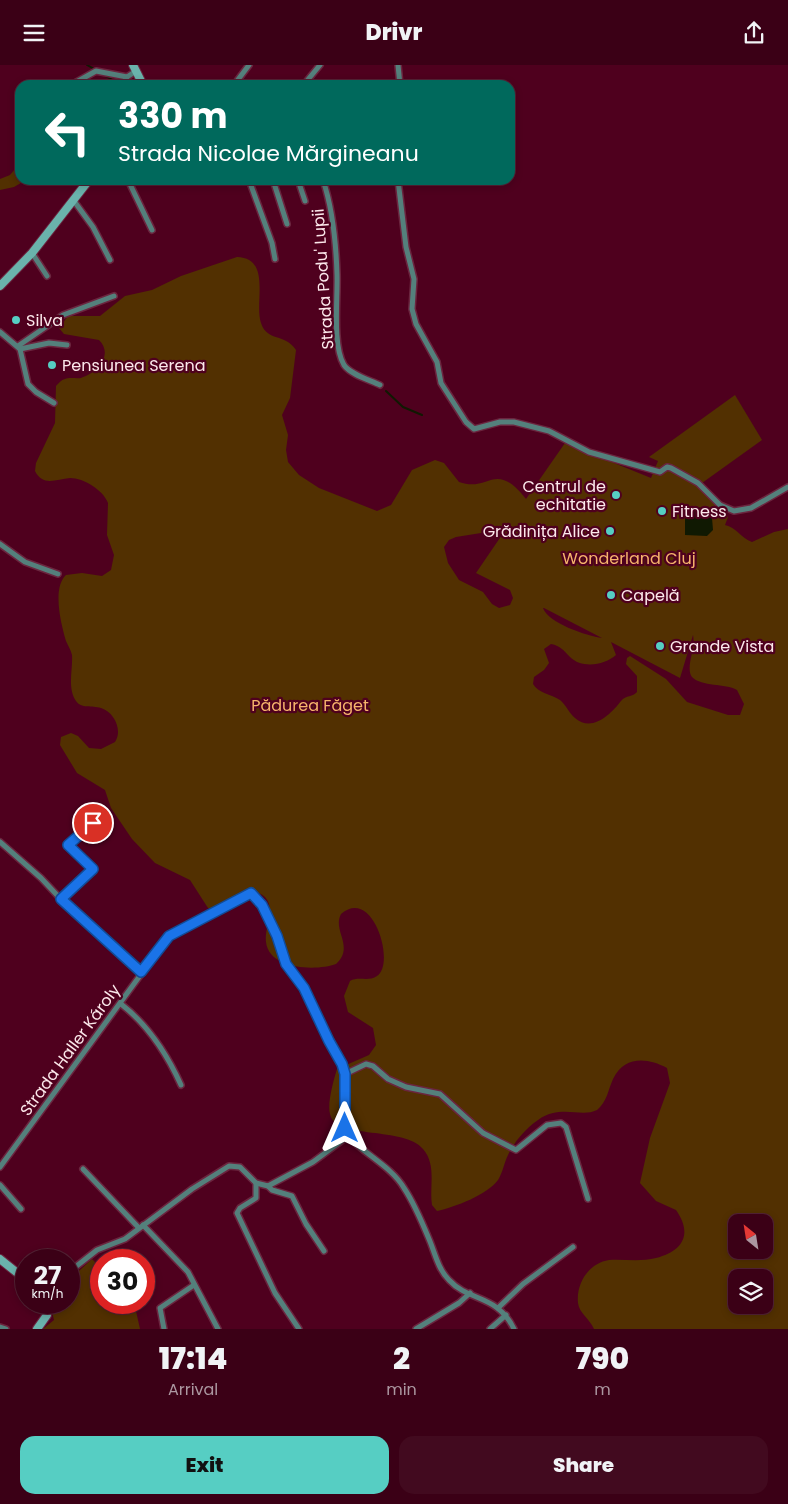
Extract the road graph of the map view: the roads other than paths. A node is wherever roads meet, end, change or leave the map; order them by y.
1 (249, 65) edge
2 (320, 65) edge
3 (398, 65) edge
4 (135, 68) edge
5 (127, 77) junction
6 (80, 80) edge
7 (125, 80) edge
8 (141, 80) edge
9 (238, 80) edge
10 (308, 80) edge
11 (400, 80) edge
12 (85, 185) edge
13 (130, 185) edge
14 (251, 185) edge
15 (275, 185) edge
16 (300, 185) edge
17 (325, 185) edge
18 (399, 185) edge
19 (74, 201) junction
20 (305, 201) dead end
21 (287, 224) dead end
22 (152, 230) dead end
23 (32, 253) junction
24 (274, 259) dead end
25 (110, 260) dead end
26 (47, 276) dead end
27 (0, 286) edge
28 (114, 296) dead end
29 (0, 332) edge
30 (67, 345) dead end
31 (19, 347) junction
32 (380, 385) dead end
33 (54, 403) dead end
34 (788, 487) edge
35 (0, 544) edge
36 (58, 574) dead end
37 (93, 823) dead end
38 (0, 842) edge
39 (61, 899) junction
40 (141, 972) junction
41 (121, 1004) junction
42 (345, 1074) junction
43 (181, 1085) dead end
44 (348, 1136) junction
45 (0, 1167) edge
46 (83, 1169) dead end
47 (256, 1183) junction
48 (0, 1185) edge
49 (268, 1186) junction
50 (588, 1199) dead end
51 (21, 1209) dead end
52 (141, 1226) junction
53 (573, 1247) dead end
54 (324, 1251) dead end
55 (0, 1259) edge
56 (80, 1263) edge
57 (15, 1271) edge
58 (194, 1285) junction
59 (470, 1293) junction
60 (498, 1308) junction
61 (47, 1314) edge
62 (506, 1315) junction
63 (0, 1327) edge
64 (6, 1329) edge
65 (37, 1329) edge
66 (164, 1329) edge
67 (218, 1329) edge
68 (299, 1329) edge
69 (416, 1329) edge
70 (490, 1329) edge
71 (514, 1329) edge

1 - 9 street
2 - 10 street
3 - 11 street
4 - 5 street
4 - 8 main road
5 - 6 street
5 - 7 street
12 - 19 main road
13 - 22 street
14 - 24 street
15 - 21 street
16 - 20 street
17 - 32 street, Strada Podu' Lupii
18 - 34 street
19 - 23 main road
19 - 25 street
23 - 26 street
23 - 27 main road
28 - 31 street
29 - 31 street
30 - 31 street
31 - 33 street
35 - 36 street
37 - 39 street
38 - 39 street
39 - 40 street
40 - 41 street, Strada Haller Károly
40 - 42 street, Strada Haller Károly
41 - 43 street
41 - 45 street, Strada Haller Károly
42 - 44 street
42 - 50 street
44 - 49 street
44 - 59 street
46 - 52 street
47 - 49 street
47 - 52 street
47 - 68 street
48 - 51 street
49 - 54 street
52 - 56 street
52 - 58 street
53 - 60 street
55 - 57 main road
58 - 66 street
58 - 67 street
59 - 60 street
59 - 69 street
60 - 62 street
61 - 65 main road
62 - 70 street
62 - 71 street
63 - 64 street

